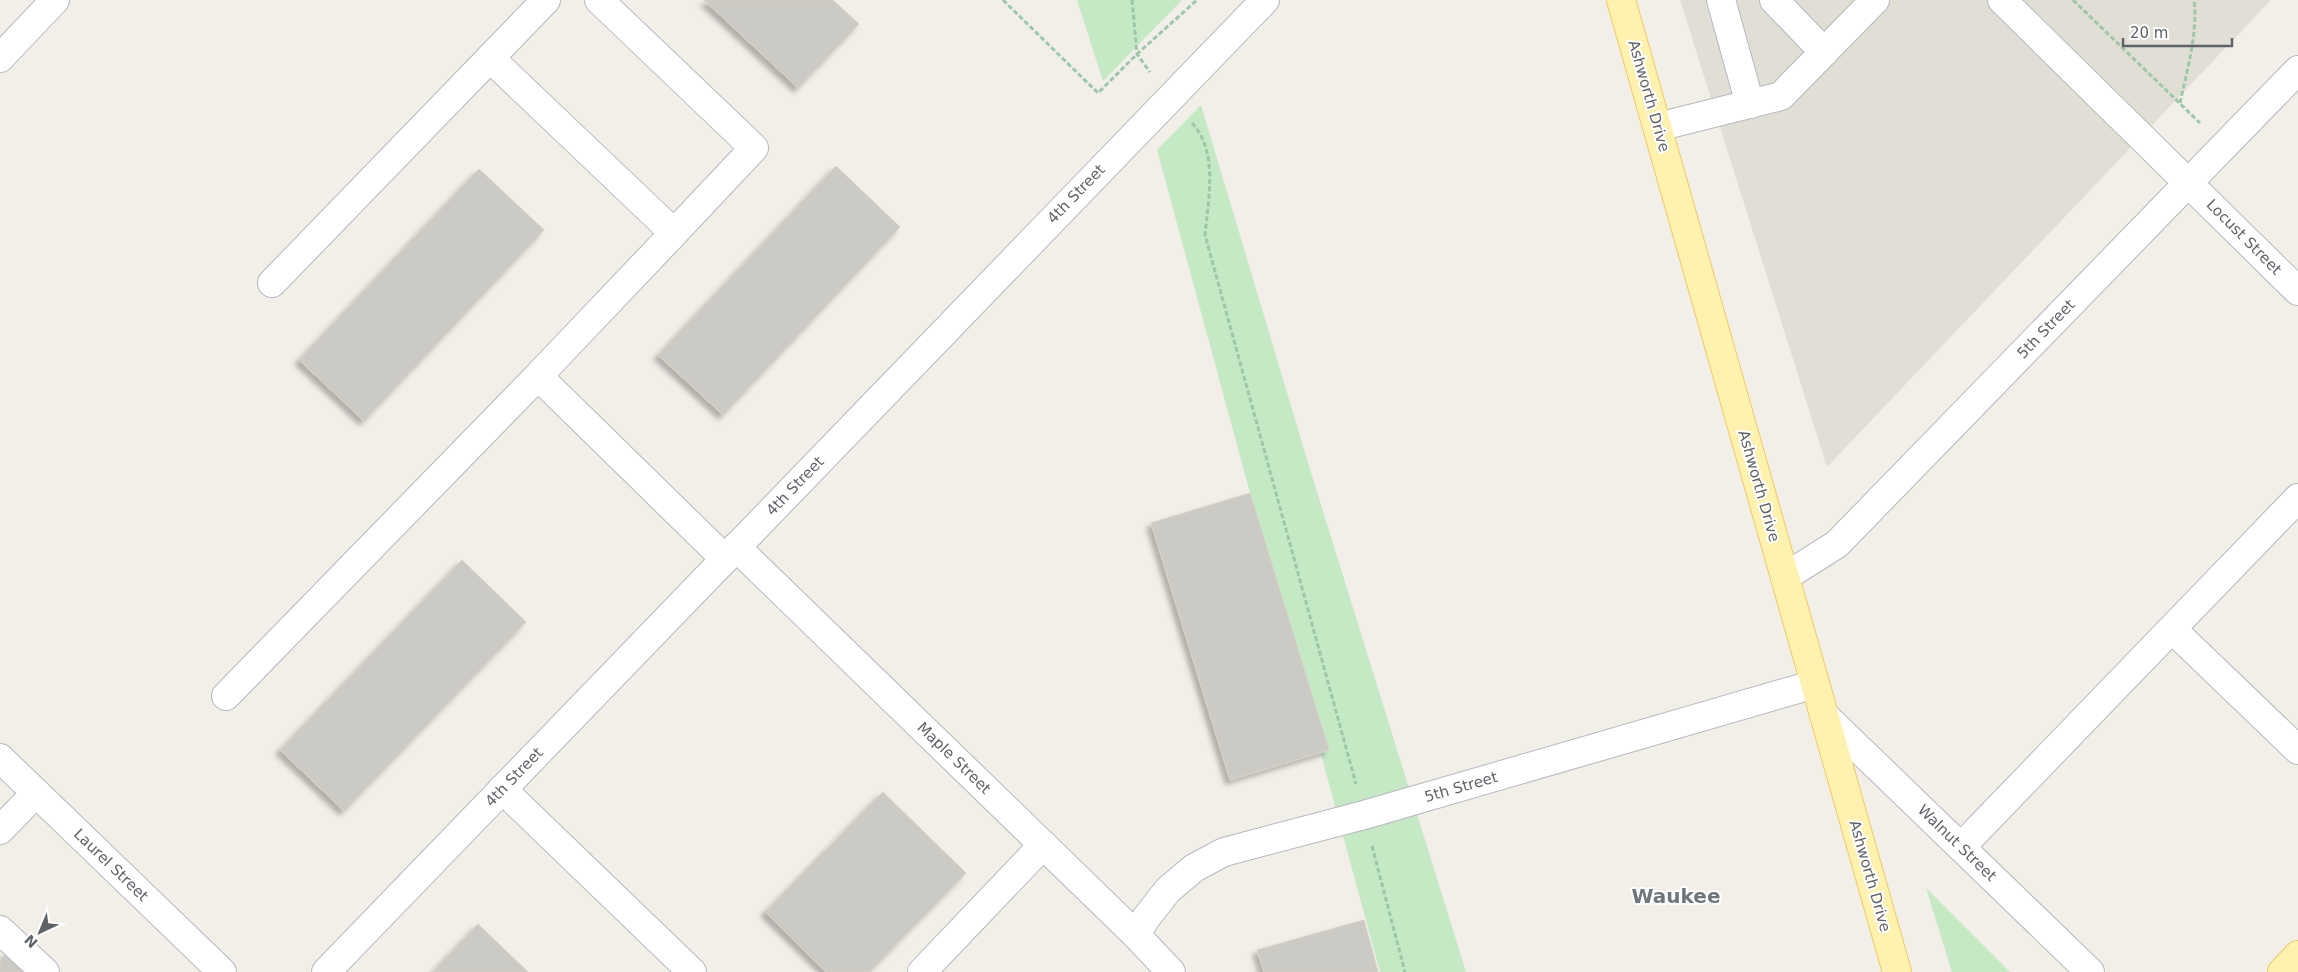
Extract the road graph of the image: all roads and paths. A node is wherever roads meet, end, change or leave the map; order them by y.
1 (55, 0) edge
2 (546, 0) edge
3 (599, 0) edge
4 (1003, 0) edge
5 (1132, 0) edge
6 (1197, 0) edge
7 (1265, 0) edge
8 (1622, 0) edge
9 (1721, 0) edge
10 (1774, 0) edge
11 (1875, 0) edge
12 (2002, 0) edge
13 (2073, 0) edge
14 (2194, 0) edge
15 (1824, 52) junction
16 (1136, 54) junction
17 (0, 58) edge
18 (490, 58) junction
19 (2298, 70) edge
20 (1169, 98) junction
21 (1750, 104) junction
22 (2180, 104) junction
23 (1658, 127) junction
24 (2224, 146) junction
25 (2189, 182) junction
26 (674, 233) junction
27 (272, 282) dead end
28 (2298, 291) edge
29 (538, 376) junction
30 (2298, 498) edge
31 (731, 553) junction
32 (1785, 577) junction
33 (2172, 629) junction
34 (1815, 684) junction
35 (226, 696) dead end
36 (1824, 715) junction
37 (2298, 750) edge
38 (0, 758) edge
39 (502, 789) junction
40 (36, 793) junction
41 (1364, 815) junction
42 (0, 830) edge
43 (1043, 845) junction
44 (1961, 847) junction
45 (0, 930) edge
46 (1136, 935) junction
47 (2298, 955) edge
48 (208, 967) edge
49 (45, 972) edge
50 (326, 972) edge
51 (692, 972) edge
52 (922, 972) edge
53 (1170, 972) edge
54 (1405, 972) edge
55 (1897, 972) edge
56 (2090, 972) edge
57 (2282, 972) edge

1 - 17 street
2 - 18 street
3 - 26 street
4 - 16 path
5 - 16 path
6 - 16 path
7 - 20 street, 4th Street
8 - 23 main road, Ashworth Drive
9 - 21 street
10 - 15 street
11 - 15 street
12 - 25 street, Locust Street
13 - 22 path
14 - 22 path
15 - 21 street
16 - 20 path
18 - 26 street
18 - 27 street
19 - 24 street, 5th Street
20 - 31 street, 4th Street
20 - 41 path
21 - 23 street
22 - 24 path
23 - 32 main road, Ashworth Drive
24 - 25 street, 5th Street
25 - 28 street, Locust Street
25 - 32 street, 5th Street
26 - 29 street
29 - 31 street, Maple Street
29 - 35 street
30 - 33 street
31 - 39 street, 4th Street
31 - 43 street, Maple Street
32 - 34 main road, Ashworth Drive
33 - 37 street
33 - 44 street
34 - 36 main road, Ashworth Drive
34 - 41 street, 5th Street
36 - 44 street, Walnut Street
36 - 55 main road, Ashworth Drive
38 - 40 street, Laurel Street
39 - 50 street, 4th Street
39 - 51 street
40 - 42 street
40 - 48 street, Laurel Street
41 - 46 street, 5th Street
41 - 54 path
43 - 46 street, Maple Street
43 - 52 street
44 - 56 street, Walnut Street
45 - 49 street
46 - 53 street, Maple Street
47 - 57 main road

